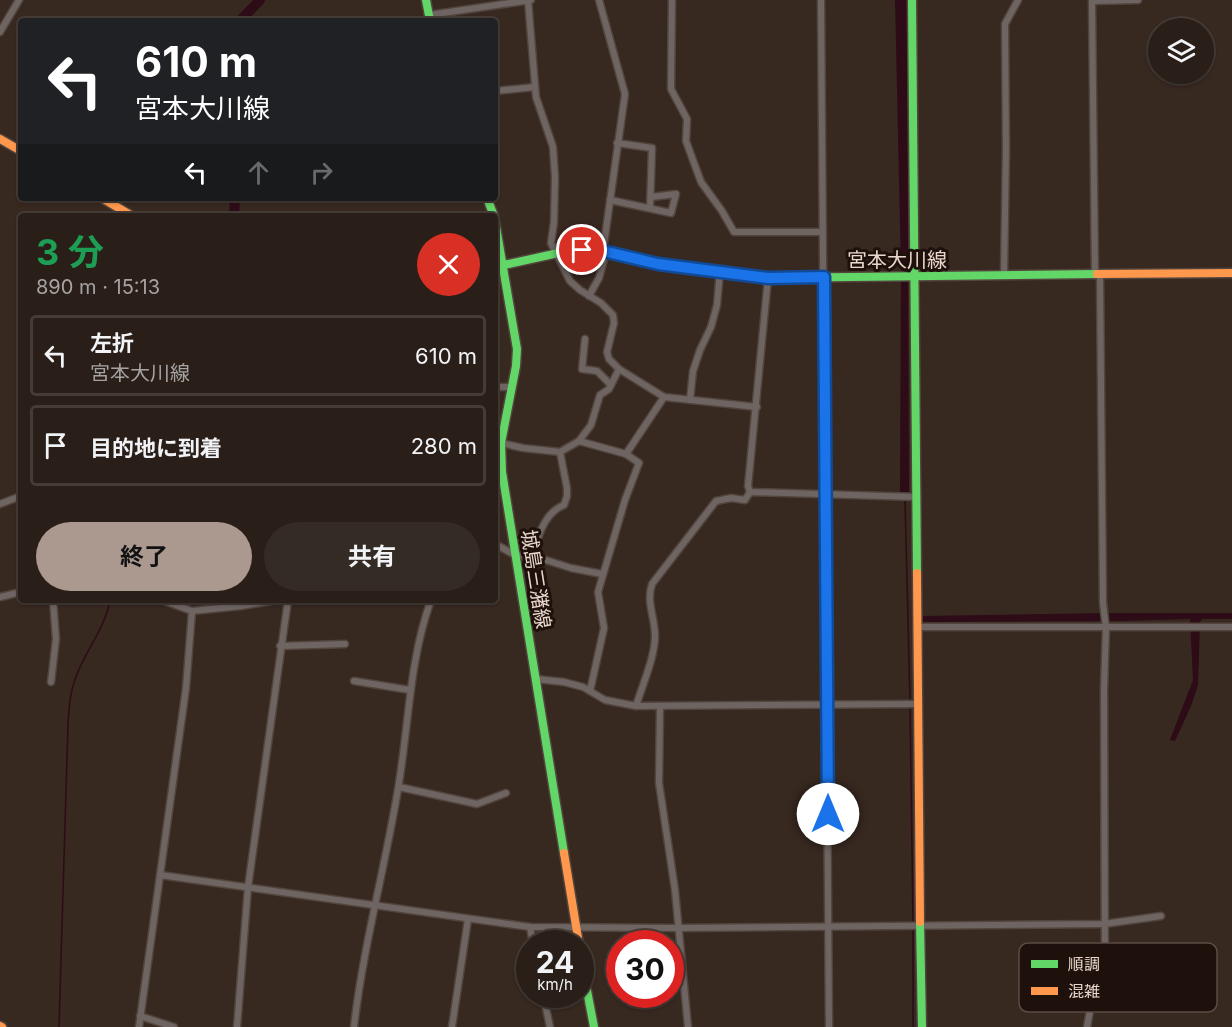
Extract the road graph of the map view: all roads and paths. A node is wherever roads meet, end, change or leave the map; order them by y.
1 (19, 0) edge
2 (426, 0) edge
3 (529, 0) edge
4 (599, 0) edge
5 (672, 0) edge
6 (821, 0) edge
7 (912, 0) edge
8 (1018, 0) edge
9 (1092, 0) edge
10 (1138, 0) edge
11 (429, 18) edge
12 (0, 32) edge
13 (535, 87) junction
14 (498, 91) edge
15 (0, 139) edge
16 (617, 143) junction
17 (18, 149) edge
18 (651, 197) junction
19 (610, 200) junction
20 (107, 201) edge
21 (650, 208) junction
22 (127, 213) edge
23 (822, 232) junction
24 (604, 252) junction
25 (556, 253) junction
26 (499, 266) edge
27 (720, 270) junction
28 (1232, 273) edge
29 (1098, 275) junction
30 (914, 276) junction
31 (1004, 276) junction
32 (824, 277) junction
33 (768, 278) junction
34 (589, 296) junction
35 (585, 339) dead end
36 (619, 369) junction
37 (611, 385) junction
38 (498, 387) edge
39 (511, 387) junction
40 (664, 398) junction
41 (690, 400) junction
42 (757, 406) junction
43 (579, 441) junction
44 (501, 443) junction
45 (560, 452) junction
46 (626, 454) junction
47 (499, 477) edge
48 (750, 492) junction
49 (825, 496) junction
50 (18, 497) edge
51 (917, 497) junction
52 (0, 504) edge
53 (498, 546) edge
54 (515, 555) junction
55 (533, 555) junction
56 (602, 574) junction
57 (18, 593) edge
58 (0, 597) edge
59 (53, 603) edge
60 (170, 603) edge
61 (241, 603) edge
62 (287, 603) edge
63 (430, 603) edge
64 (192, 611) junction
65 (918, 621) junction
66 (1105, 626) junction
67 (1232, 627) edge
68 (345, 644) dead end
69 (280, 646) junction
70 (536, 679) junction
71 (354, 681) dead end
72 (51, 682) dead end
73 (410, 690) junction
74 (590, 691) junction
75 (827, 704) junction
76 (917, 704) junction
77 (636, 706) junction
78 (660, 706) junction
79 (399, 787) junction
80 (506, 793) dead end
81 (160, 875) junction
82 (248, 887) junction
83 (376, 906) junction
84 (1161, 916) dead end
85 (468, 919) junction
86 (1104, 924) junction
87 (530, 927) junction
88 (829, 927) junction
89 (921, 927) junction
90 (576, 928) junction
91 (678, 928) junction
92 (531, 930) edge
93 (1104, 943) edge
94 (546, 1008) edge
95 (590, 1008) edge
96 (1089, 1012) edge
97 (140, 1016) junction
98 (140, 1027) edge
99 (174, 1027) edge
100 (237, 1027) edge
101 (354, 1027) edge
102 (452, 1027) edge
103 (550, 1027) edge
104 (594, 1027) edge
105 (688, 1027) edge
106 (829, 1027) edge
107 (922, 1027) edge
108 (1087, 1027) edge

1 - 12 street
2 - 11 main road
3 - 11 street
3 - 13 street
4 - 16 street
5 - 23 street
6 - 23 street
7 - 30 main road
8 - 31 street
9 - 10 street
9 - 29 street
13 - 14 street
13 - 25 street
15 - 17 main road
16 - 18 street
16 - 19 street
18 - 21 street
18 - 21 street
19 - 21 street
19 - 24 street
20 - 22 main road
23 - 32 street
24 - 25 main road, 宮本大川線
24 - 27 main road, 宮本大川線
24 - 34 street
25 - 26 main road, 宮本大川線
25 - 34 street
26 - 39 main road, 城島三潴線
27 - 33 main road, 宮本大川線
27 - 41 street
28 - 29 main road, 宮本大川線
29 - 31 main road, 宮本大川線
29 - 66 street
30 - 31 main road, 宮本大川線
30 - 32 main road, 宮本大川線
30 - 51 main road
32 - 33 main road, 宮本大川線
32 - 49 street
33 - 42 street
34 - 36 street
35 - 37 street
36 - 37 street
36 - 40 street
37 - 43 street
38 - 39 street
39 - 44 main road, 城島三潴線
40 - 41 street
40 - 46 street
41 - 42 street
42 - 48 street
43 - 45 street
43 - 46 street
44 - 45 street
44 - 47 main road, 城島三潴線
45 - 55 street
46 - 56 street
47 - 54 main road, 城島三潴線
48 - 49 street
48 - 77 street
49 - 51 street
49 - 75 street
50 - 52 street
51 - 65 main road
53 - 54 street
54 - 55 street
54 - 70 main road, 城島三潴線
55 - 56 street
56 - 74 street
57 - 58 street
59 - 72 street
60 - 64 street
61 - 64 street
62 - 69 street
63 - 73 street
64 - 81 street
65 - 66 street
65 - 76 main road
66 - 67 street
66 - 86 street
68 - 69 street
69 - 82 street
70 - 74 street
70 - 90 main road, 城島三潴線
71 - 73 street
73 - 79 street
74 - 77 street
75 - 76 street
75 - 78 street
75 - 88 street
76 - 89 main road
77 - 78 street
78 - 91 street
79 - 80 street
79 - 83 street
81 - 82 street
81 - 97 street
82 - 83 street
82 - 100 street
83 - 85 street
83 - 101 street
84 - 86 street
85 - 87 street
85 - 102 street
86 - 89 street
86 - 93 street
87 - 90 street
87 - 92 street
88 - 89 street
88 - 91 street
88 - 106 street
89 - 107 main road
90 - 91 street
91 - 105 street
94 - 103 street
95 - 104 main road
96 - 108 street
97 - 98 street
97 - 99 street

